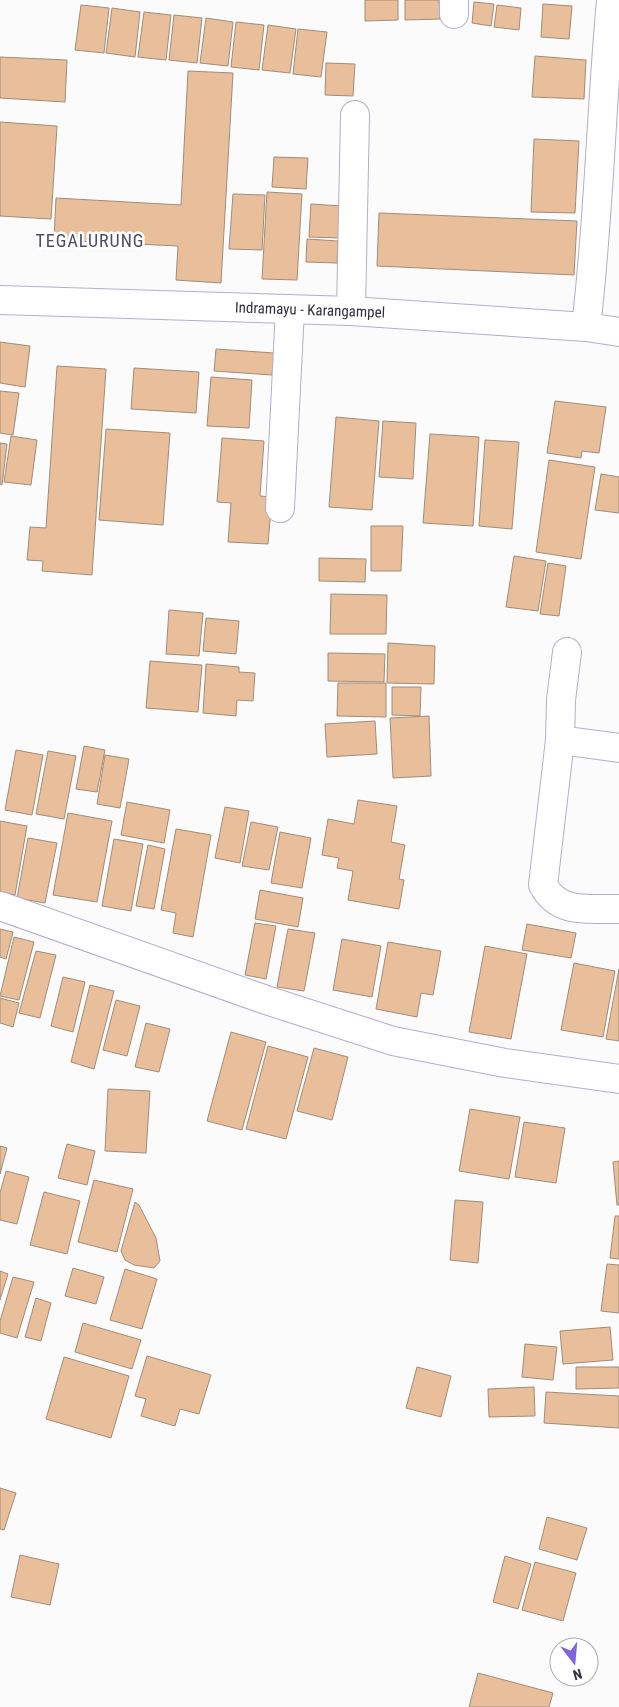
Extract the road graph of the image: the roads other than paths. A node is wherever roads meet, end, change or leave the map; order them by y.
1 (611, 0) edge
2 (355, 115) dead end
3 (0, 300) edge
4 (290, 309) junction
5 (351, 311) junction
6 (586, 327) junction
7 (619, 332) edge
8 (280, 508) dead end
9 (567, 652) dead end
10 (560, 740) junction
11 (619, 748) edge
12 (0, 906) edge
13 (619, 909) edge
14 (619, 1079) edge

1 - 6 street
2 - 5 street
3 - 4 street, Indramayu - Karangampel
4 - 5 street, Indramayu - Karangampel
4 - 8 street
5 - 6 street, Indramayu - Karangampel
6 - 7 street, Indramayu - Karangampel
9 - 10 street
10 - 11 street
10 - 13 street
12 - 14 street

